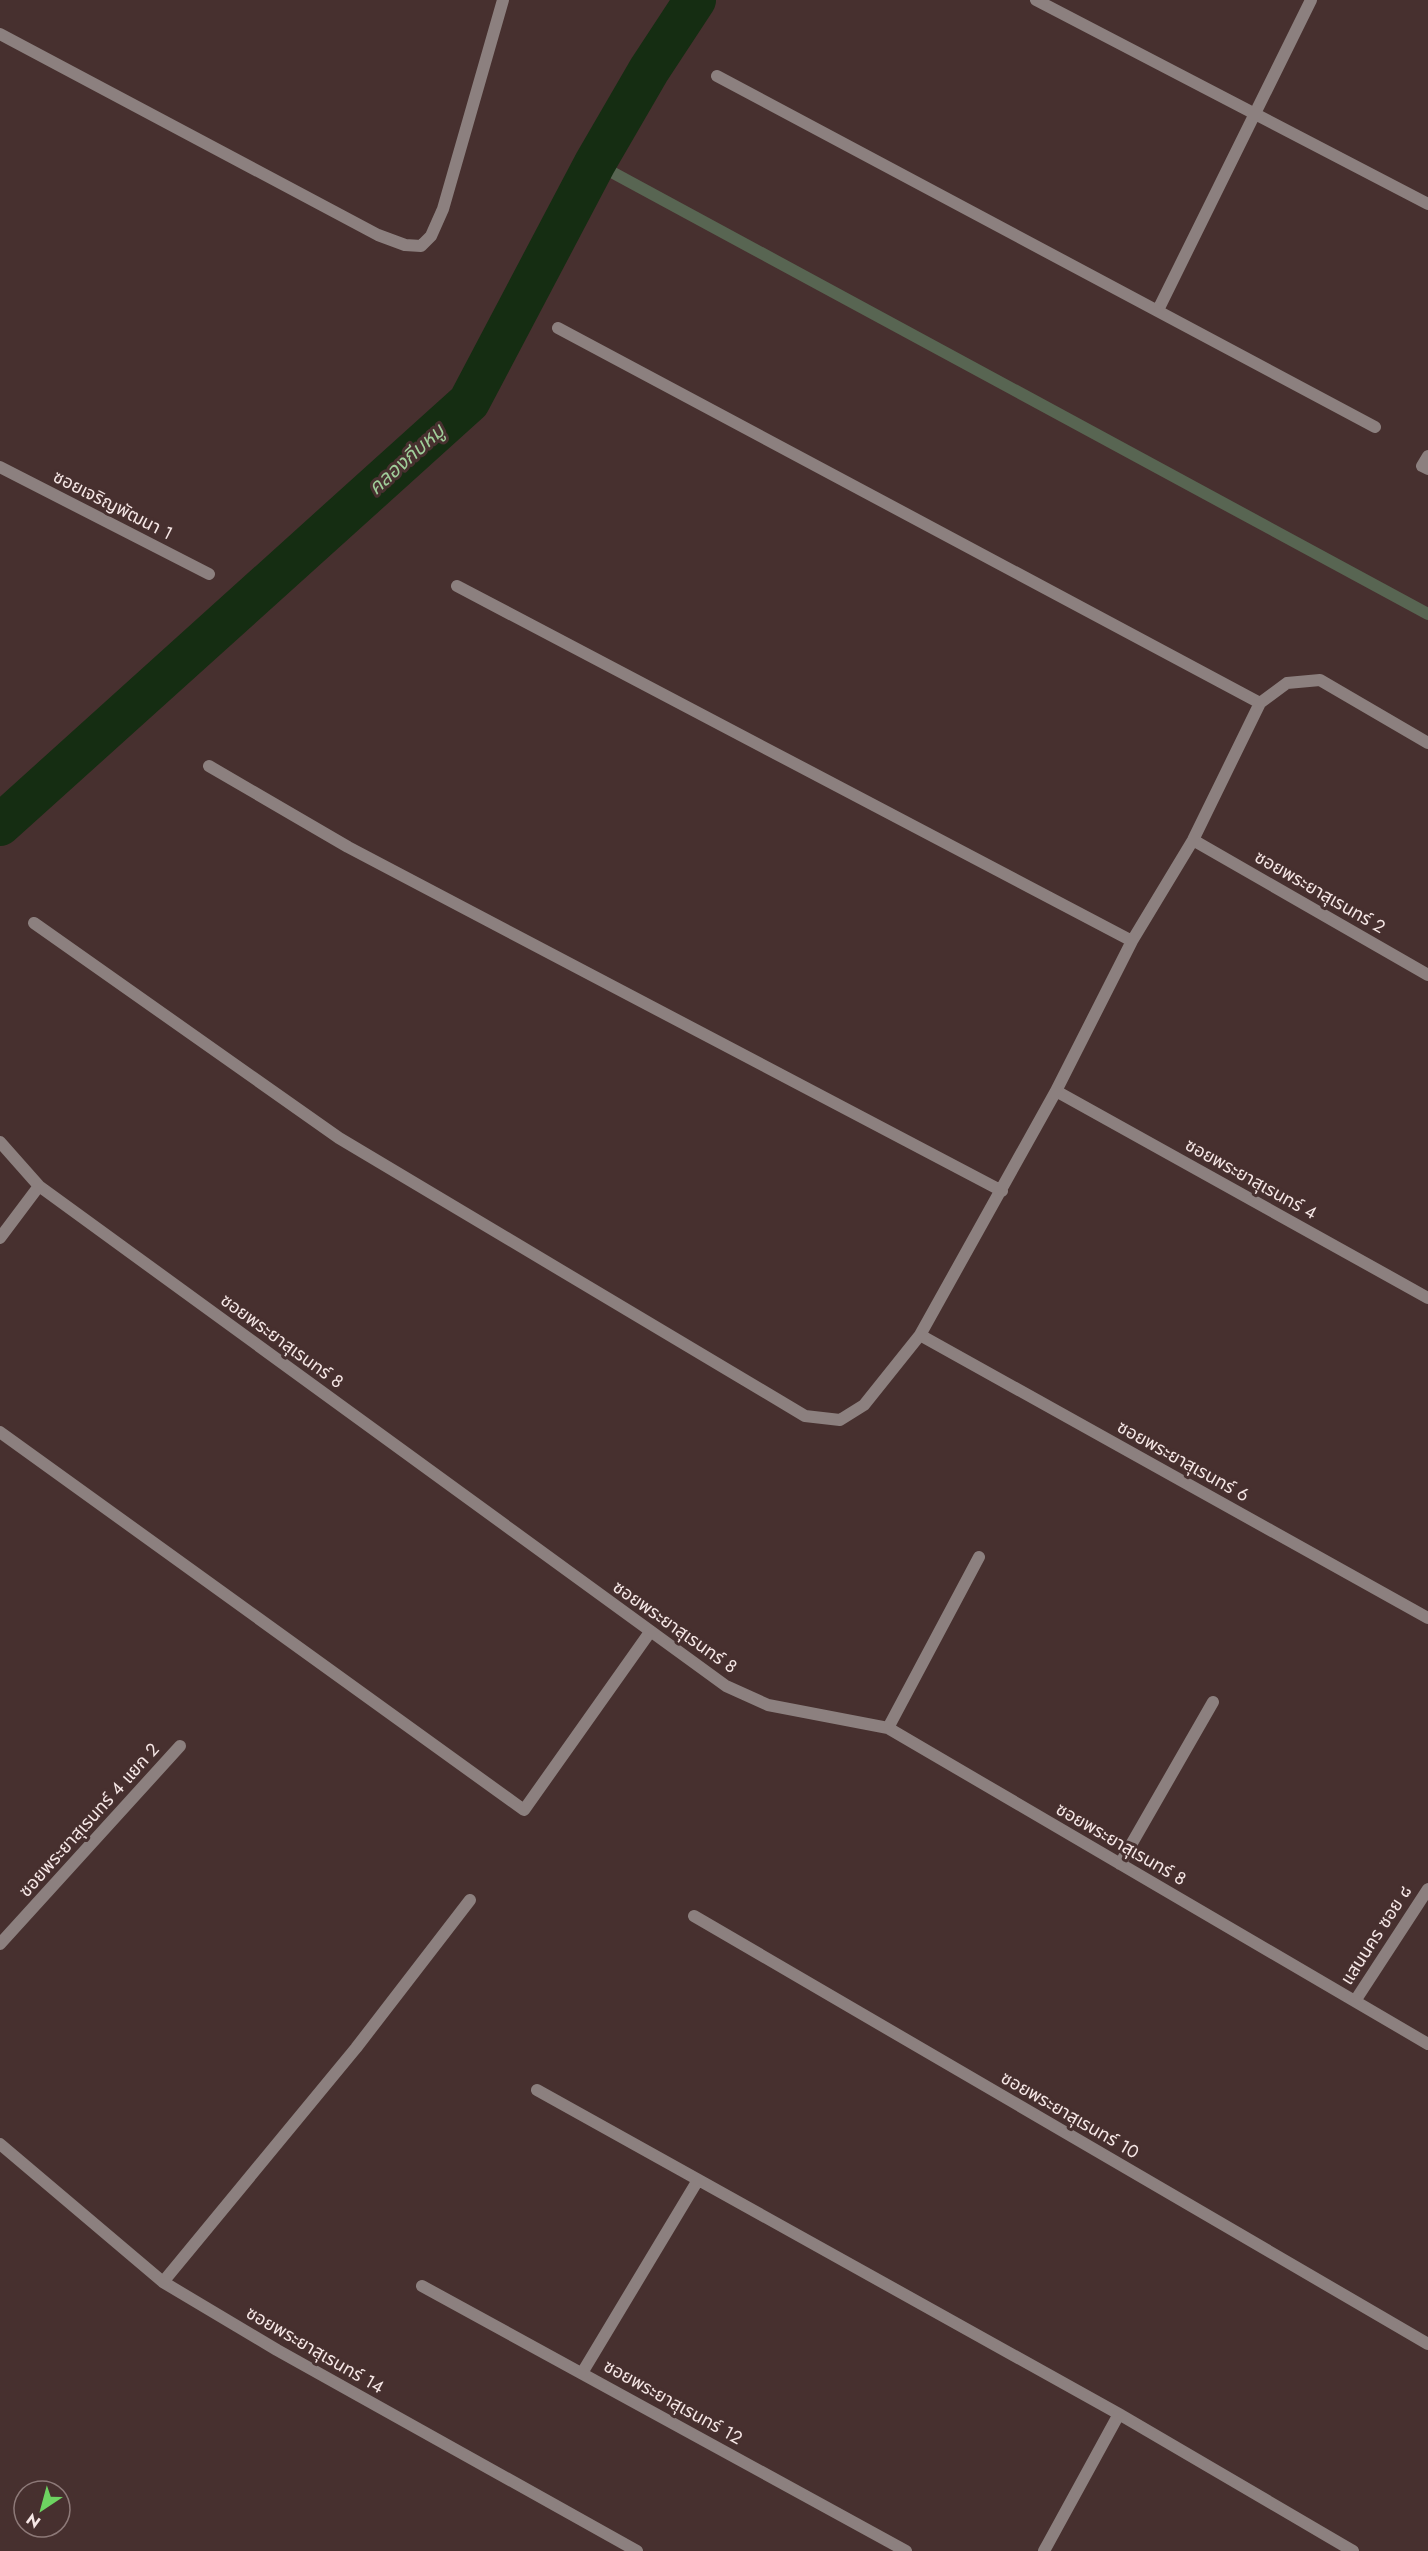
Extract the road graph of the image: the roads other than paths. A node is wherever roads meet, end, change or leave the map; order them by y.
1 (503, 0) edge
2 (1036, 0) edge
3 (1311, 0) edge
4 (0, 34) edge
5 (717, 76) dead end
6 (1256, 114) junction
7 (1428, 204) edge
8 (1158, 310) junction
9 (558, 328) dead end
10 (1375, 427) dead end
11 (1428, 456) edge
12 (0, 467) edge
13 (1428, 469) edge
14 (209, 574) dead end
15 (457, 586) dead end
16 (1260, 703) junction
17 (1428, 743) edge
18 (209, 766) dead end
19 (1193, 840) junction
20 (34, 923) dead end
21 (1132, 941) junction
22 (1428, 975) edge
23 (1056, 1090) junction
24 (0, 1142) edge
25 (39, 1186) junction
26 (1002, 1191) junction
27 (0, 1238) edge
28 (1428, 1298) edge
29 (920, 1335) junction
30 (0, 1432) edge
31 (979, 1557) dead end
32 (1428, 1618) edge
33 (650, 1632) junction
34 (1213, 1702) dead end
35 (888, 1728) junction
36 (180, 1746) dead end
37 (1120, 1864) junction
38 (1428, 1889) edge
39 (470, 1900) dead end
40 (694, 1916) dead end
41 (0, 1944) edge
42 (1355, 2001) junction
43 (1428, 2044) edge
44 (537, 2090) dead end
45 (0, 2144) edge
46 (698, 2180) junction
47 (163, 2282) junction
48 (422, 2286) dead end
49 (1428, 2344) edge
50 (582, 2373) junction
51 (1119, 2414) junction
52 (637, 2551) edge
53 (906, 2551) edge
54 (1044, 2551) edge
55 (1353, 2551) edge

1 - 4 street
2 - 6 street
3 - 6 street
5 - 8 street
6 - 7 street
6 - 8 street
8 - 10 street
9 - 16 street
11 - 13 street
12 - 14 street, ซอยเจริญพัฒนา 1
15 - 21 street
16 - 17 street
16 - 19 street
18 - 26 street
19 - 21 street
19 - 22 street, ซอยพระยาสุเรนทร์ 2
20 - 29 street
21 - 23 street
23 - 26 street
23 - 28 street, ซอยพระยาสุเรนทร์ 4
24 - 25 street, ซอยพระยาสุเรนทร์ 8
25 - 27 street
25 - 33 street, ซอยพระยาสุเรนทร์ 8
26 - 29 street
29 - 32 street, ซอยพระยาสุเรนทร์ 6
30 - 33 street
31 - 35 street
33 - 35 street, ซอยพระยาสุเรนทร์ 8
34 - 37 street
35 - 37 street, ซอยพระยาสุเรนทร์ 8
36 - 41 street, ซอยพระยาสุเรนทร์ 4 แยก 2
37 - 42 street, ซอยพระยาสุเรนทร์ 8
38 - 42 street, แสนนคร ซอย ๘
39 - 47 street
40 - 49 street, ซอยพระยาสุเรนทร์ 10
42 - 43 street, ซอยพระยาสุเรนทร์ 8
44 - 46 street
45 - 47 street, ซอยพระยาสุเรนทร์ 14
46 - 50 street
46 - 51 street
47 - 52 street, ซอยพระยาสุเรนทร์ 14
48 - 50 street, ซอยพระยาสุเรนทร์ 12
50 - 53 street, ซอยพระยาสุเรนทร์ 12
51 - 54 street
51 - 55 street

